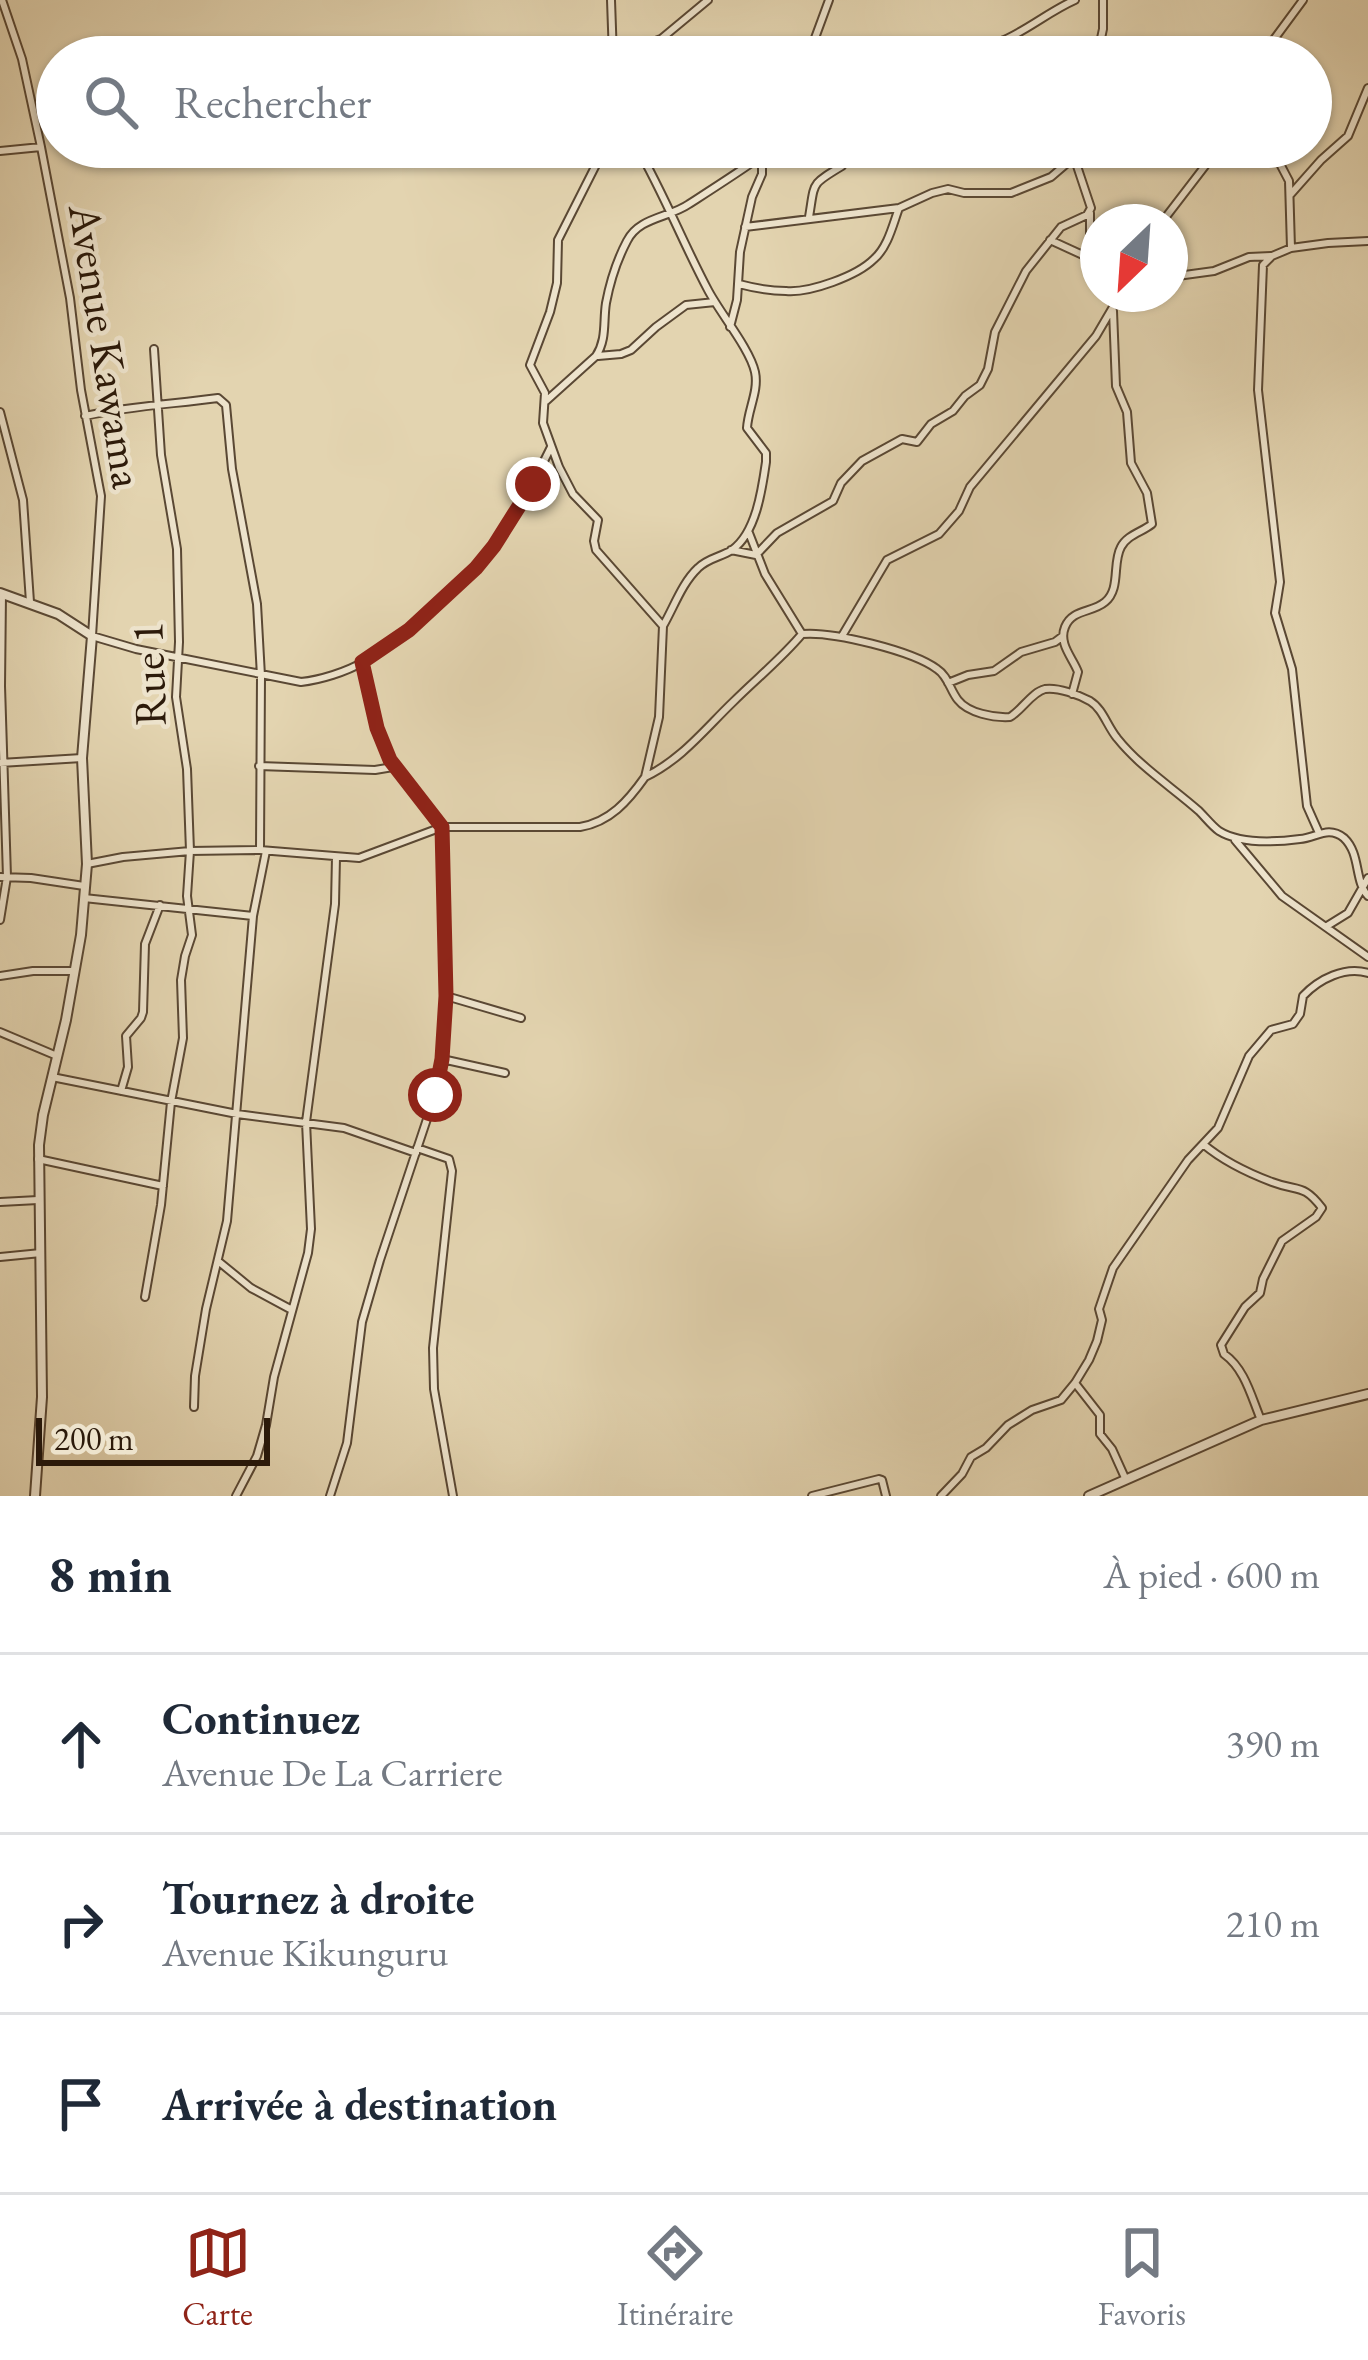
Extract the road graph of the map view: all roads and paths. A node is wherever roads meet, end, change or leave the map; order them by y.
1 (2, 0) edge
2 (611, 0) edge
3 (708, 0) edge
4 (829, 0) edge
5 (1103, 0) edge
6 (1303, 0) edge
7 (1071, 1) edge
8 (612, 36) edge
9 (665, 36) edge
10 (816, 36) edge
11 (1012, 36) edge
12 (1100, 36) edge
13 (1277, 36) edge
14 (1368, 88) edge
15 (36, 124) edge
16 (36, 147) edge
17 (1332, 150) edge
18 (0, 151) edge
19 (45, 168) edge
20 (594, 168) edge
21 (649, 168) edge
22 (743, 168) edge
23 (762, 168) edge
24 (838, 168) edge
25 (1063, 168) edge
26 (1079, 168) edge
27 (1203, 168) edge
28 (1283, 168) edge
29 (1314, 168) edge
30 (1288, 196) junction
31 (1089, 204) edge
32 (1176, 204) edge
33 (899, 208) junction
34 (673, 213) junction
35 (808, 218) junction
36 (1080, 218) edge
37 (745, 227) junction
38 (1050, 240) junction
39 (1368, 242) edge
40 (1291, 248) junction
41 (1080, 256) edge
42 (1272, 256) junction
43 (1188, 275) edge
44 (739, 284) junction
45 (715, 302) junction
46 (1110, 312) edge
47 (1113, 312) edge
48 (730, 326) junction
49 (154, 350) dead end
50 (596, 356) junction
51 (546, 401) junction
52 (158, 405) junction
53 (0, 412) edge
54 (85, 416) junction
55 (551, 447) junction
56 (749, 533) junction
57 (731, 550) junction
58 (756, 555) junction
59 (1, 593) edge
60 (30, 602) junction
61 (664, 626) junction
62 (802, 634) junction
63 (92, 636) junction
64 (842, 636) junction
65 (1063, 636) junction
66 (178, 658) junction
67 (362, 662) junction
68 (261, 676) junction
69 (948, 683) junction
70 (1072, 694) junction
71 (82, 758) junction
72 (2, 762) edge
73 (259, 766) junction
74 (393, 767) junction
75 (645, 777) junction
76 (442, 827) junction
77 (1318, 833) junction
78 (1233, 837) junction
79 (263, 850) junction
80 (190, 851) junction
81 (336, 857) junction
82 (87, 864) junction
83 (4, 877) edge
84 (1368, 878) edge
85 (84, 886) junction
86 (1361, 888) junction
87 (1368, 896) edge
88 (82, 897) junction
89 (160, 905) junction
90 (188, 909) junction
91 (253, 916) junction
92 (0, 920) edge
93 (1327, 926) junction
94 (1368, 956) edge
95 (75, 971) junction
96 (1368, 973) edge
97 (0, 976) edge
98 (446, 996) junction
99 (521, 1018) dead end
100 (0, 1033) edge
101 (56, 1056) junction
102 (442, 1059) junction
103 (505, 1073) dead end
104 (52, 1077) junction
105 (121, 1091) junction
106 (171, 1102) junction
107 (237, 1114) junction
108 (306, 1121) junction
109 (1203, 1144) junction
110 (416, 1151) junction
111 (38, 1159) junction
112 (163, 1186) junction
113 (40, 1200) junction
114 (0, 1202) edge
115 (41, 1253) junction
116 (0, 1257) edge
117 (218, 1261) junction
118 (146, 1297) dead end
119 (292, 1310) junction
120 (1075, 1383) junction
121 (1368, 1394) edge
122 (194, 1408) dead end
123 (1261, 1420) junction
124 (1126, 1480) junction
125 (827, 1494) edge
126 (35, 1496) edge
127 (236, 1496) edge
128 (330, 1496) edge
129 (453, 1496) edge
130 (812, 1496) edge
131 (886, 1496) edge
132 (941, 1496) edge
133 (1089, 1496) edge

1 - 15 street, Avenue Kawama
2 - 8 street
3 - 9 street
4 - 10 street
5 - 12 street
6 - 13 street
7 - 11 street
14 - 17 street
16 - 18 street
19 - 54 street, Avenue Kawama
20 - 51 street
21 - 34 street
22 - 34 street
23 - 37 street
24 - 35 street
25 - 33 street
26 - 31 street
27 - 32 street
28 - 30 street
29 - 30 street
30 - 40 street
33 - 35 street
33 - 44 street
34 - 45 street
34 - 50 street
35 - 37 street
36 - 38 street
37 - 44 street
38 - 41 street
38 - 58 street
39 - 40 street
40 - 42 street
42 - 43 street
42 - 77 street
44 - 48 street
45 - 48 street
45 - 50 street
46 - 64 street
47 - 65 street
48 - 56 street
49 - 52 street, Rue 1
50 - 51 street
51 - 55 street
52 - 54 street
52 - 66 street, Rue 1
52 - 68 street
53 - 60 street
54 - 63 street, Avenue Kawama
55 - 61 street
55 - 67 street
56 - 57 street
56 - 58 street
57 - 58 street
57 - 61 street
58 - 62 street
59 - 60 street
59 - 72 street
60 - 63 street
61 - 75 street
62 - 64 street
62 - 75 street
63 - 66 street
63 - 71 street
64 - 69 street
65 - 69 street
65 - 70 street
66 - 68 street
66 - 80 street, Rue 1
67 - 68 street
67 - 74 street
68 - 73 street
69 - 70 street
70 - 78 street
71 - 72 street
71 - 82 street
72 - 83 street
73 - 74 street
73 - 79 street
74 - 76 street
75 - 76 street
76 - 81 street
76 - 98 street
77 - 78 street
77 - 86 street
78 - 93 street
79 - 80 street
79 - 81 street
79 - 91 street
80 - 82 street
80 - 90 street, Rue 1
81 - 108 street
82 - 85 street
83 - 85 street
83 - 92 street
84 - 86 street
85 - 88 street
86 - 87 street
86 - 93 street
88 - 89 street
88 - 95 street
89 - 90 street
89 - 105 street
90 - 91 street
90 - 106 street, Rue 1
91 - 107 street
93 - 94 street
95 - 97 street
95 - 101 street
96 - 109 street
98 - 99 street
98 - 102 street
100 - 101 street
101 - 104 street
102 - 103 street
102 - 110 street
104 - 105 street
104 - 111 street
105 - 106 street
106 - 107 street
106 - 112 street, Rue 1
107 - 108 street
107 - 117 street
108 - 110 street
108 - 119 street
109 - 120 street
109 - 123 street
110 - 128 street
110 - 129 street
111 - 112 street
111 - 113 street
112 - 118 street, Rue 1
113 - 114 street
113 - 115 street
115 - 116 street
115 - 126 street
117 - 119 street
117 - 122 street
119 - 127 street
120 - 124 street
120 - 132 street
121 - 123 street
123 - 124 street
124 - 133 street
125 - 130 street
125 - 131 street

